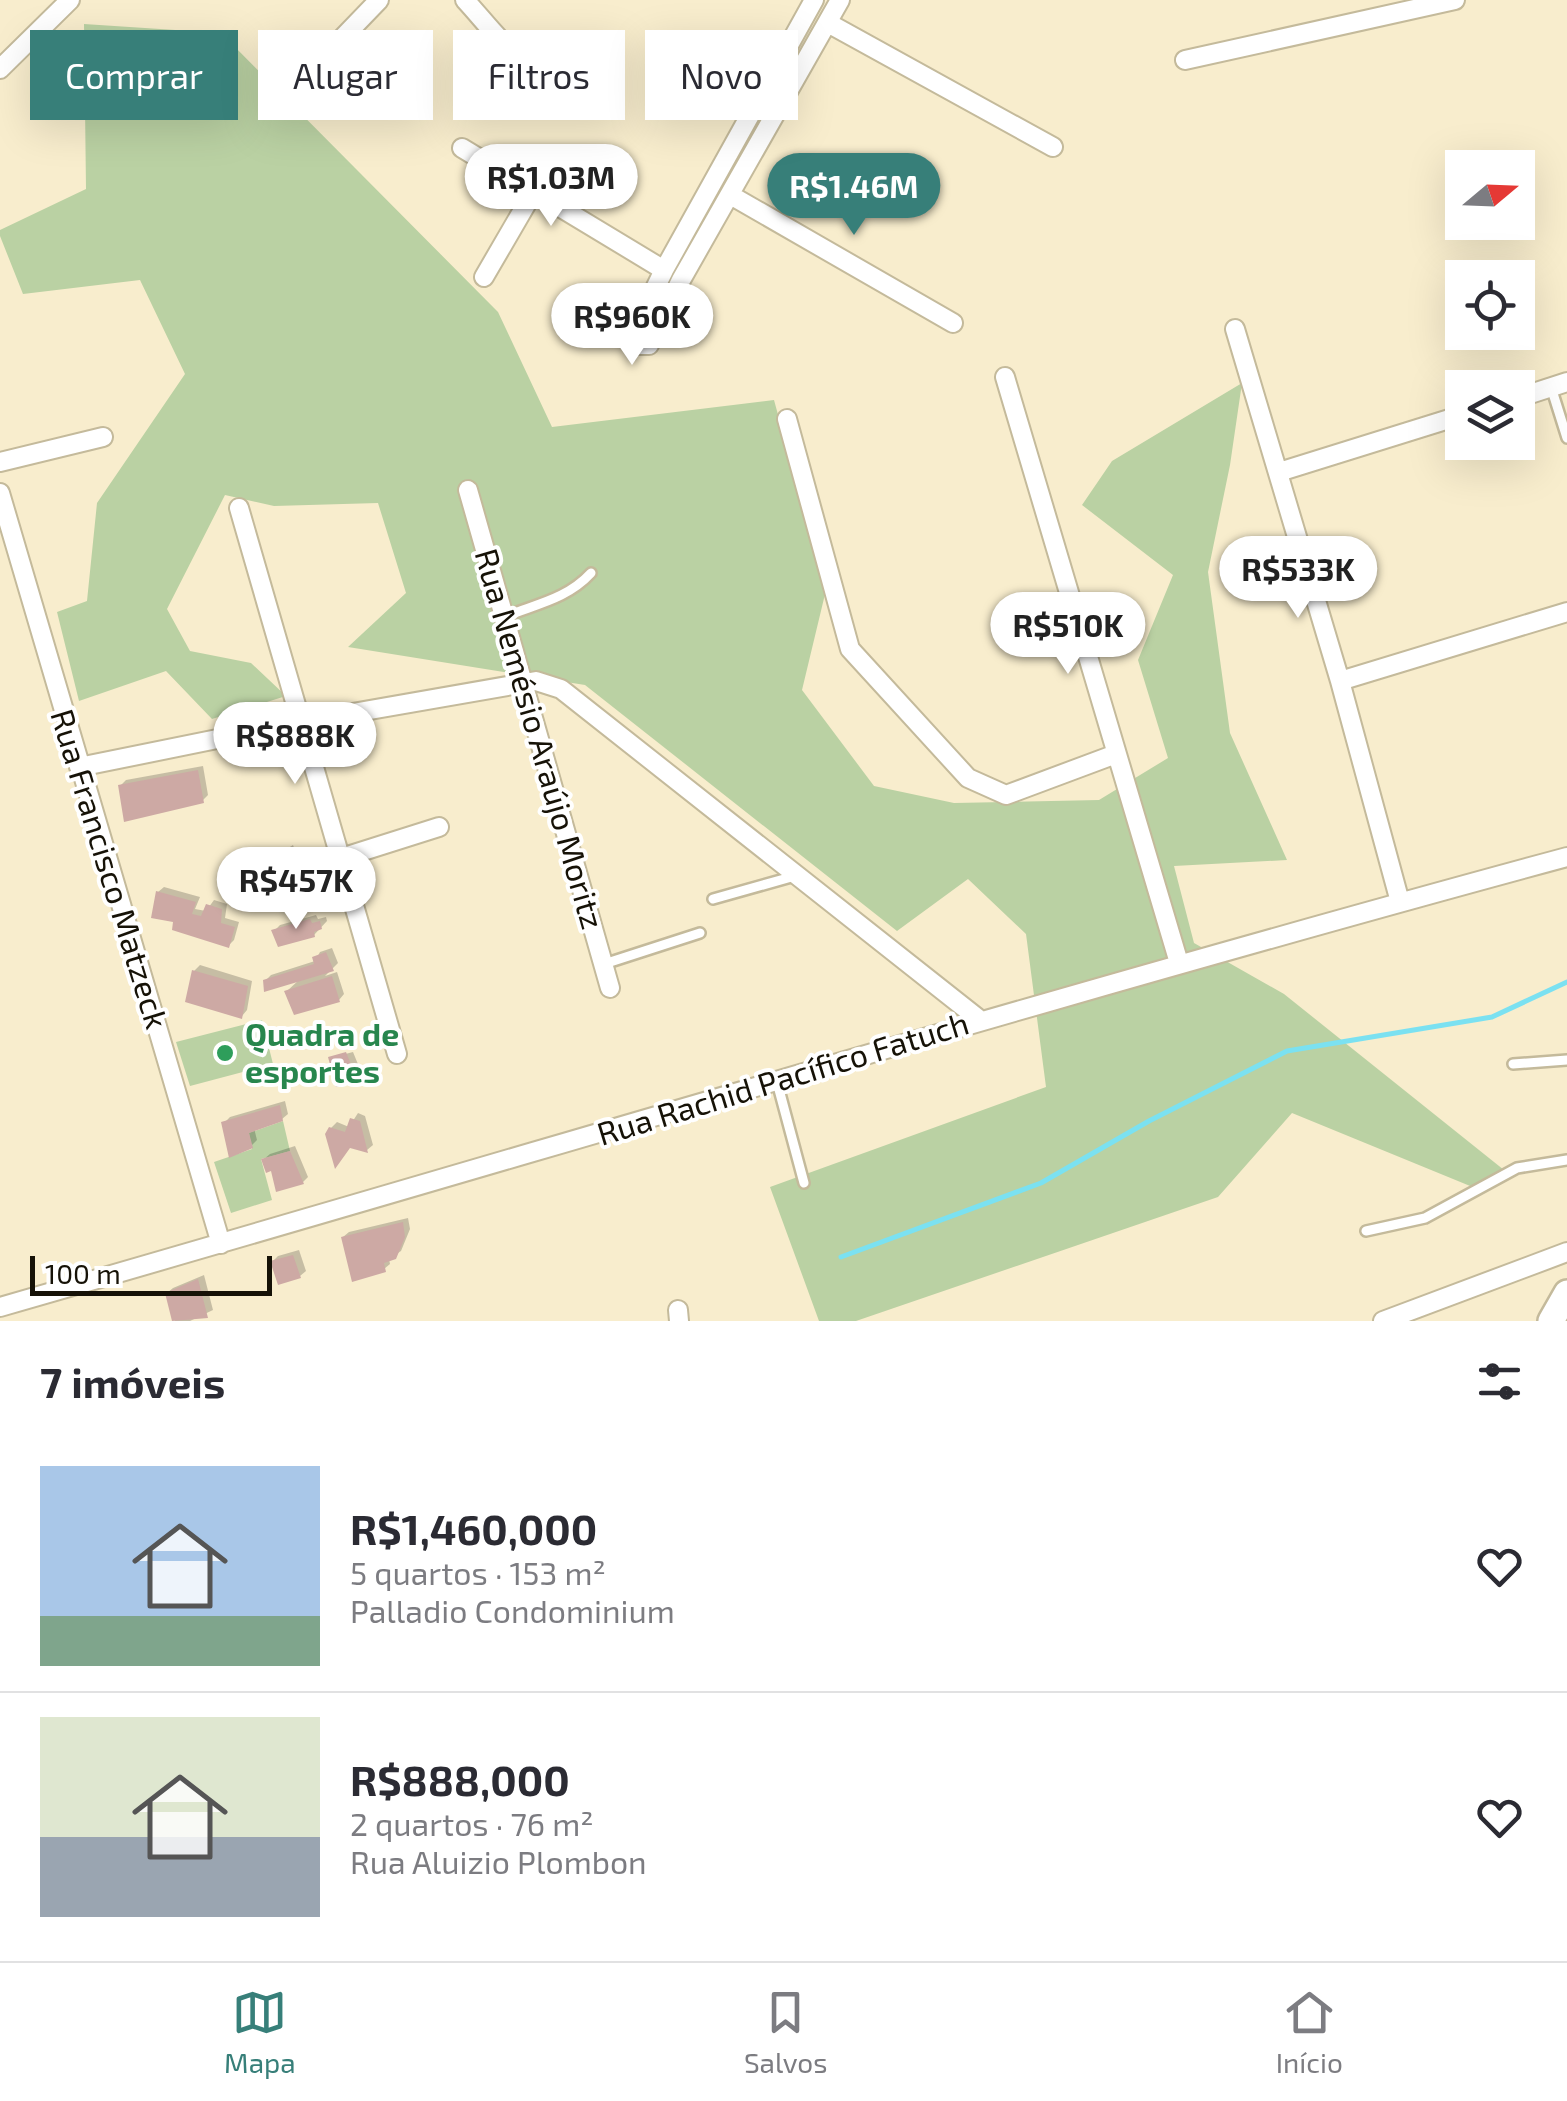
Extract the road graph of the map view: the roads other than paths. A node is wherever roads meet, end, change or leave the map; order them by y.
1 (70, 0) edge
2 (380, 0) edge
3 (466, 0) edge
4 (814, 0) edge
5 (840, 0) edge
6 (1455, 0) edge
7 (828, 23) junction
8 (351, 30) edge
9 (493, 30) edge
10 (798, 30) edge
11 (1185, 60) dead end
12 (0, 69) edge
13 (798, 73) edge
14 (748, 120) edge
15 (772, 120) edge
16 (1053, 147) dead end
17 (462, 148) dead end
18 (534, 191) junction
19 (732, 196) junction
20 (664, 270) junction
21 (484, 278) dead end
22 (953, 322) dead end
23 (1236, 328) dead end
24 (1005, 377) dead end
25 (1559, 385) edge
26 (1535, 393) edge
27 (787, 419) dead end
28 (1445, 420) edge
29 (103, 437) dead end
30 (1567, 438) edge
31 (0, 462) edge
32 (1278, 472) junction
33 (468, 490) dead end
34 (0, 494) edge
35 (239, 508) dead end
36 (591, 572) dead end
37 (1567, 612) edge
38 (504, 618) junction
39 (1340, 681) junction
40 (523, 682) junction
41 (301, 722) junction
42 (1116, 754) junction
43 (79, 768) junction
44 (439, 827) dead end
45 (1567, 856) edge
46 (341, 858) junction
47 (795, 876) junction
48 (713, 898) dead end
49 (1400, 902) junction
50 (700, 933) dead end
51 (604, 964) junction
52 (1179, 964) junction
53 (610, 988) dead end
54 (980, 1020) junction
55 (398, 1054) dead end
56 (1567, 1060) edge
57 (1512, 1064) dead end
58 (777, 1082) junction
59 (1567, 1160) edge
60 (804, 1183) dead end
61 (1366, 1231) dead end
62 (220, 1244) junction
63 (1567, 1252) edge
64 (1567, 1293) edge
65 (0, 1307) edge
66 (1383, 1321) edge
67 (1551, 1321) edge

1 - 12 street
2 - 8 street
3 - 9 street
4 - 10 street
5 - 7 street
6 - 11 street
7 - 13 street
7 - 16 street
14 - 20 street
15 - 19 street
17 - 18 street
18 - 20 street
18 - 21 street
19 - 20 street
19 - 22 street
23 - 32 street
24 - 42 street
25 - 26 street
25 - 30 lane
27 - 42 street
28 - 32 street
29 - 31 street
32 - 39 street
33 - 38 street, Rua Nemésio Araújo Moritz
34 - 43 street, Rua Francisco Matzeck
35 - 41 street
36 - 38 lane
37 - 39 street
38 - 40 street, Rua Nemésio Araújo Moritz
39 - 49 street
40 - 41 street
40 - 47 street
40 - 51 street, Rua Nemésio Araújo Moritz
41 - 43 street
41 - 46 street
42 - 52 street
43 - 62 street, Rua Francisco Matzeck
44 - 46 street
45 - 49 street, Rua Rachid Pacífico Fatuch
46 - 55 street
47 - 48 lane
47 - 54 street
49 - 52 street, Rua Rachid Pacífico Fatuch
50 - 51 lane
51 - 53 street, Rua Nemésio Araújo Moritz
52 - 54 street, Rua Rachid Pacífico Fatuch
54 - 58 street, Rua Rachid Pacífico Fatuch
56 - 57 lane
58 - 60 lane
58 - 62 street, Rua Rachid Pacífico Fatuch
59 - 61 lane
62 - 65 street, Rua Rachid Pacífico Fatuch
63 - 66 street
64 - 67 main road

